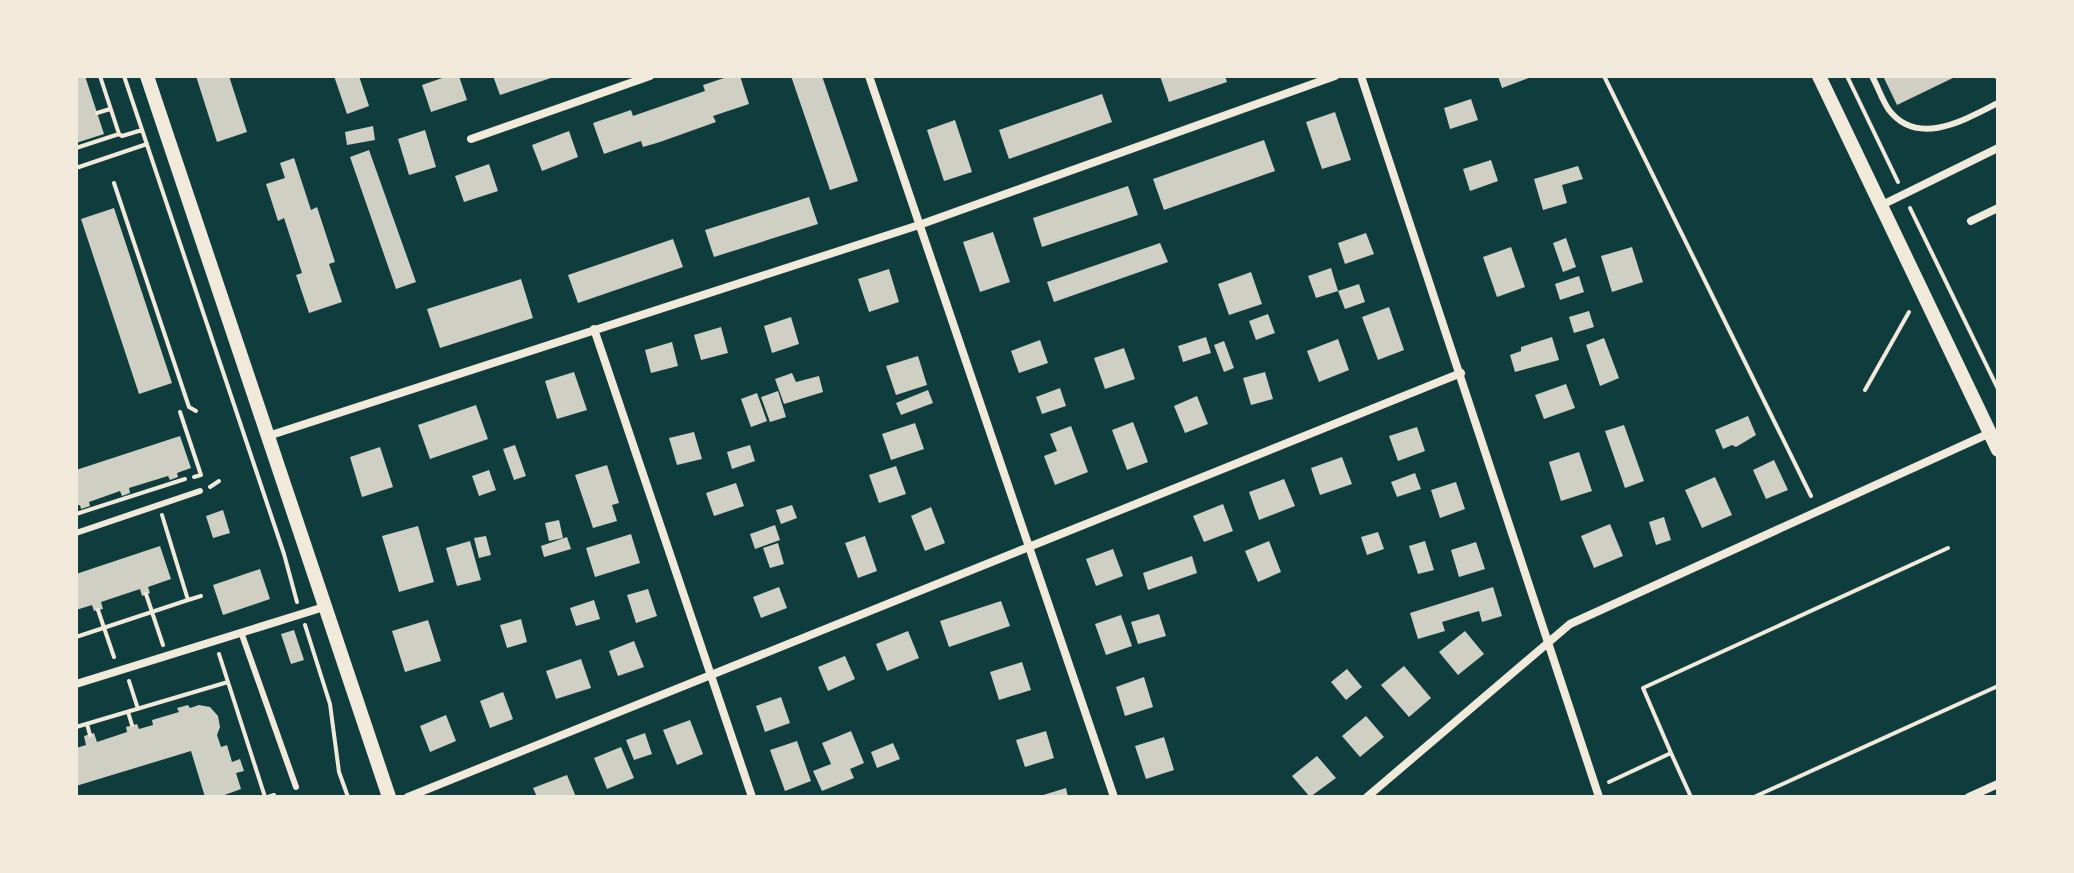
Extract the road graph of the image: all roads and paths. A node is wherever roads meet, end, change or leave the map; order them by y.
1 (100, 76) edge
2 (124, 76) edge
3 (147, 76) edge
4 (650, 76) edge
5 (869, 76) edge
6 (1335, 76) edge
7 (1361, 76) edge
8 (1604, 76) edge
9 (1819, 76) edge
10 (1847, 76) edge
11 (1872, 76) edge
12 (1998, 103) edge
13 (111, 109) junction
14 (97, 113) dead end
15 (142, 130) junction
16 (119, 134) junction
17 (471, 139) dead end
18 (147, 144) junction
19 (76, 148) edge
20 (1998, 148) edge
21 (76, 168) edge
22 (114, 183) dead end
23 (1904, 195) junction
24 (1882, 205) junction
25 (1998, 208) edge
26 (1971, 221) dead end
27 (919, 225) junction
28 (129, 227) junction
29 (121, 230) dead end
30 (144, 272) junction
31 (136, 275) dead end
32 (1909, 312) dead end
33 (160, 321) junction
34 (152, 323) dead end
35 (594, 329) junction
36 (174, 362) junction
37 (166, 365) dead end
38 (1461, 373) junction
39 (1998, 389) edge
40 (1865, 390) dead end
41 (196, 411) dead end
42 (180, 412) dead end
43 (1990, 433) junction
44 (268, 436) junction
45 (1998, 450) edge
46 (200, 491) dead end
47 (1811, 496) dead end
48 (159, 505) junction
49 (76, 514) edge
50 (76, 533) edge
51 (1030, 548) junction
52 (1948, 548) dead end
53 (146, 594) dead end
54 (201, 596) dead end
55 (188, 600) junction
56 (324, 607) junction
57 (98, 610) dead end
58 (152, 612) junction
59 (301, 614) junction
60 (104, 628) junction
61 (241, 632) junction
62 (76, 637) edge
63 (215, 641) junction
64 (1548, 642) junction
65 (167, 656) junction
66 (122, 670) junction
67 (711, 675) junction
68 (228, 682) junction
69 (76, 684) edge
70 (1998, 686) edge
71 (138, 709) junction
72 (128, 712) junction
73 (87, 724) junction
74 (132, 725) dead end
75 (76, 727) edge
76 (90, 735) dead end
77 (1671, 753) junction
78 (1998, 784) edge
79 (296, 787) dead end
80 (1597, 793) edge
81 (269, 796) edge
82 (348, 797) edge
83 (389, 797) edge
84 (408, 797) edge
85 (752, 797) edge
86 (1114, 797) edge
87 (1367, 797) edge
88 (1691, 797) edge
89 (1754, 797) edge
90 (1969, 797) edge

1 - 13 path
2 - 15 path
3 - 44 street
4 - 17 street
5 - 27 street
6 - 27 street
7 - 38 street
8 - 47 path
9 - 24 street
10 - 23 path
11 - 12 lane
13 - 14 path
13 - 16 path
15 - 16 path
15 - 18 path
16 - 19 path
18 - 21 path
18 - 59 path
20 - 23 street
22 - 28 path
23 - 24 street
23 - 39 path
24 - 43 street
25 - 26 street
27 - 35 street
27 - 51 street
28 - 29 path
28 - 30 path
30 - 31 path
30 - 33 path
32 - 40 path
33 - 34 path
33 - 36 path
35 - 44 street
35 - 67 street
36 - 37 path
36 - 41 path
38 - 51 street
38 - 64 street
42 - 49 path
43 - 45 street
43 - 64 street
44 - 56 street
46 - 48 lane
48 - 50 lane
48 - 55 path
51 - 67 street
51 - 86 street
52 - 77 path
53 - 58 path
54 - 55 path
55 - 58 path
56 - 59 street
56 - 83 street
57 - 60 path
58 - 60 path
58 - 65 path
59 - 61 street
59 - 82 path
60 - 62 path
60 - 66 path
61 - 63 street
61 - 79 lane
63 - 65 street
63 - 68 path
64 - 80 street
64 - 87 street
65 - 66 street
66 - 69 street
66 - 71 path
67 - 84 street
67 - 85 street
68 - 71 path
68 - 81 path
70 - 89 path
71 - 72 path
72 - 73 path
72 - 74 path
73 - 75 path
73 - 76 path
77 - 80 path
77 - 88 path
78 - 90 street

